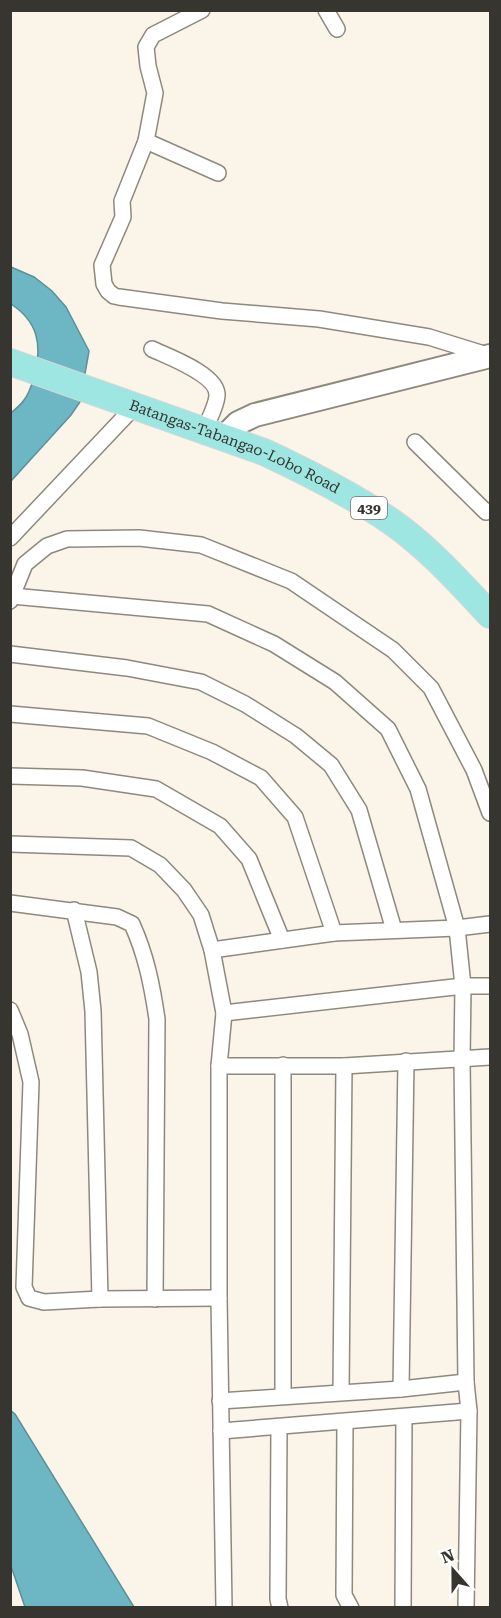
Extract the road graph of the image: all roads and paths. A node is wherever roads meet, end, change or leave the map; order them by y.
1 (202, 10) edge
2 (326, 10) edge
3 (337, 29) dead end
4 (146, 141) junction
5 (218, 173) dead end
6 (152, 349) dead end
7 (490, 356) edge
8 (11, 362) edge
9 (134, 407) junction
10 (214, 434) junction
11 (415, 442) dead end
12 (490, 511) edge
13 (10, 538) edge
14 (11, 598) edge
15 (490, 615) edge
16 (10, 654) edge
17 (10, 714) edge
18 (10, 776) edge
19 (490, 813) edge
20 (10, 844) edge
21 (10, 903) edge
22 (74, 910) junction
23 (490, 924) edge
24 (457, 928) junction
25 (394, 930) junction
26 (334, 933) junction
27 (282, 940) junction
28 (212, 950) junction
29 (463, 986) junction
30 (490, 986) edge
31 (10, 1010) edge
32 (224, 1013) junction
33 (490, 1057) edge
34 (462, 1060) junction
35 (406, 1061) junction
36 (283, 1065) junction
37 (219, 1066) junction
38 (344, 1066) junction
39 (219, 1298) junction
40 (100, 1299) junction
41 (155, 1299) junction
42 (466, 1382) junction
43 (401, 1389) junction
44 (341, 1392) junction
45 (283, 1396) junction
46 (220, 1401) junction
47 (469, 1411) junction
48 (404, 1417) junction
49 (345, 1422) junction
50 (279, 1427) junction
51 (221, 1431) junction
52 (224, 1608) edge
53 (280, 1608) edge
54 (351, 1608) edge
55 (403, 1608) edge
56 (466, 1608) edge

1 - 4 street
2 - 3 street
4 - 5 street
4 - 7 street
6 - 10 street
7 - 10 street
8 - 9 main road, Batangas-Tabangao-Lobo Road / 439
9 - 10 main road, Batangas-Tabangao-Lobo Road / 439
9 - 13 street
10 - 15 main road, Batangas-Tabangao-Lobo Road / 439
11 - 12 street
14 - 19 street
14 - 24 street
16 - 25 street
17 - 26 street
18 - 27 street
20 - 28 street
21 - 22 street
22 - 40 street
22 - 41 street
23 - 24 street
24 - 25 street
24 - 29 street
25 - 26 street
26 - 27 street
27 - 28 street
28 - 32 street
29 - 30 street
29 - 32 street
29 - 34 street
31 - 40 street
32 - 37 street
33 - 34 street
34 - 35 street
34 - 42 street
35 - 38 street
35 - 43 street
36 - 37 street
36 - 38 street
36 - 45 street
37 - 39 street
38 - 44 street
39 - 41 street
39 - 46 street
40 - 41 street
42 - 43 street
42 - 47 street
43 - 44 street
44 - 45 street
45 - 46 street
46 - 51 street
47 - 48 street
47 - 56 street
48 - 49 street
48 - 55 street
49 - 50 street
49 - 54 street
50 - 51 street
50 - 53 street
51 - 52 street

